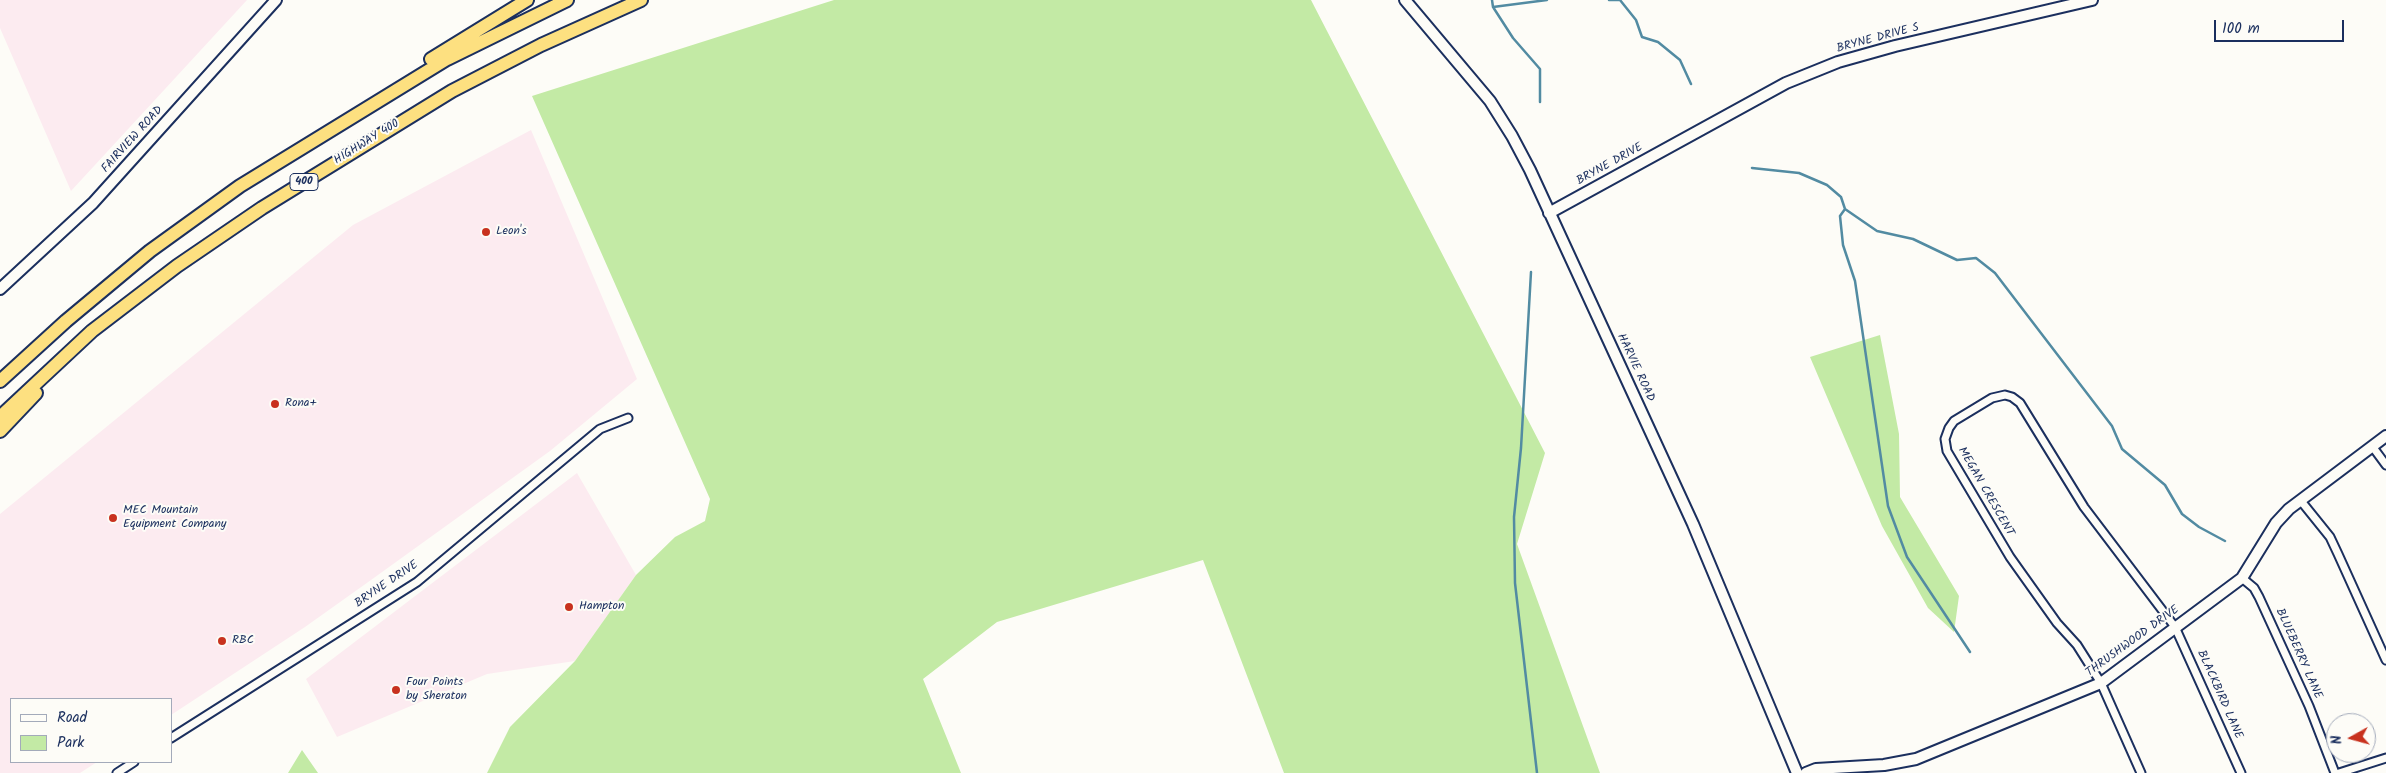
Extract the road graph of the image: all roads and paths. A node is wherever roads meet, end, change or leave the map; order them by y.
1 (276, 0) edge
2 (527, 0) edge
3 (567, 0) edge
4 (642, 0) edge
5 (1405, 0) edge
6 (2092, 0) edge
7 (393, 91) junction
8 (1683, 138) joint
9 (1550, 213) junction
10 (0, 289) edge
11 (58, 363) junction
12 (0, 381) edge
13 (0, 417) edge
14 (628, 418) dead end
15 (0, 431) edge
16 (2386, 436) edge
17 (2372, 446) junction
18 (2386, 465) edge
19 (2301, 501) junction
20 (2242, 578) junction
21 (2175, 627) junction
22 (2386, 660) edge
23 (2101, 683) junction
24 (172, 737) edge
25 (2386, 758) edge
26 (132, 763) edge
27 (117, 773) edge
28 (1797, 773) edge
29 (1806, 773) edge
30 (2141, 773) edge
31 (2241, 773) edge
32 (2337, 773) edge

1 - 10 street, FAIRVIEW ROAD
2 - 7 highway
3 - 7 highway, 400
4 - 11 highway, HIGHWAY 400 / 400
5 - 9 street, HARVIE ROAD
6 - 8 street, BRYNE DRIVE S
7 - 12 highway, 400
8 - 9 street, BRYNE DRIVE
9 - 28 street, HARVIE ROAD
11 - 13 highway, HIGHWAY 400 / 400
11 - 15 highway
14 - 24 street, BRYNE DRIVE
16 - 17 street, THRUSHWOOD DRIVE
17 - 18 street
17 - 19 street, THRUSHWOOD DRIVE
19 - 20 street, THRUSHWOOD DRIVE
19 - 22 street
20 - 21 street, THRUSHWOOD DRIVE
20 - 32 street, BLUEBERRY LANE
21 - 23 street, THRUSHWOOD DRIVE
21 - 23 street, MEGAN CRESCENT
21 - 31 street, BLACKBIRD LANE
23 - 29 street, THRUSHWOOD DRIVE
23 - 30 street, MEGAN CRESCENT
25 - 32 street
26 - 27 street

